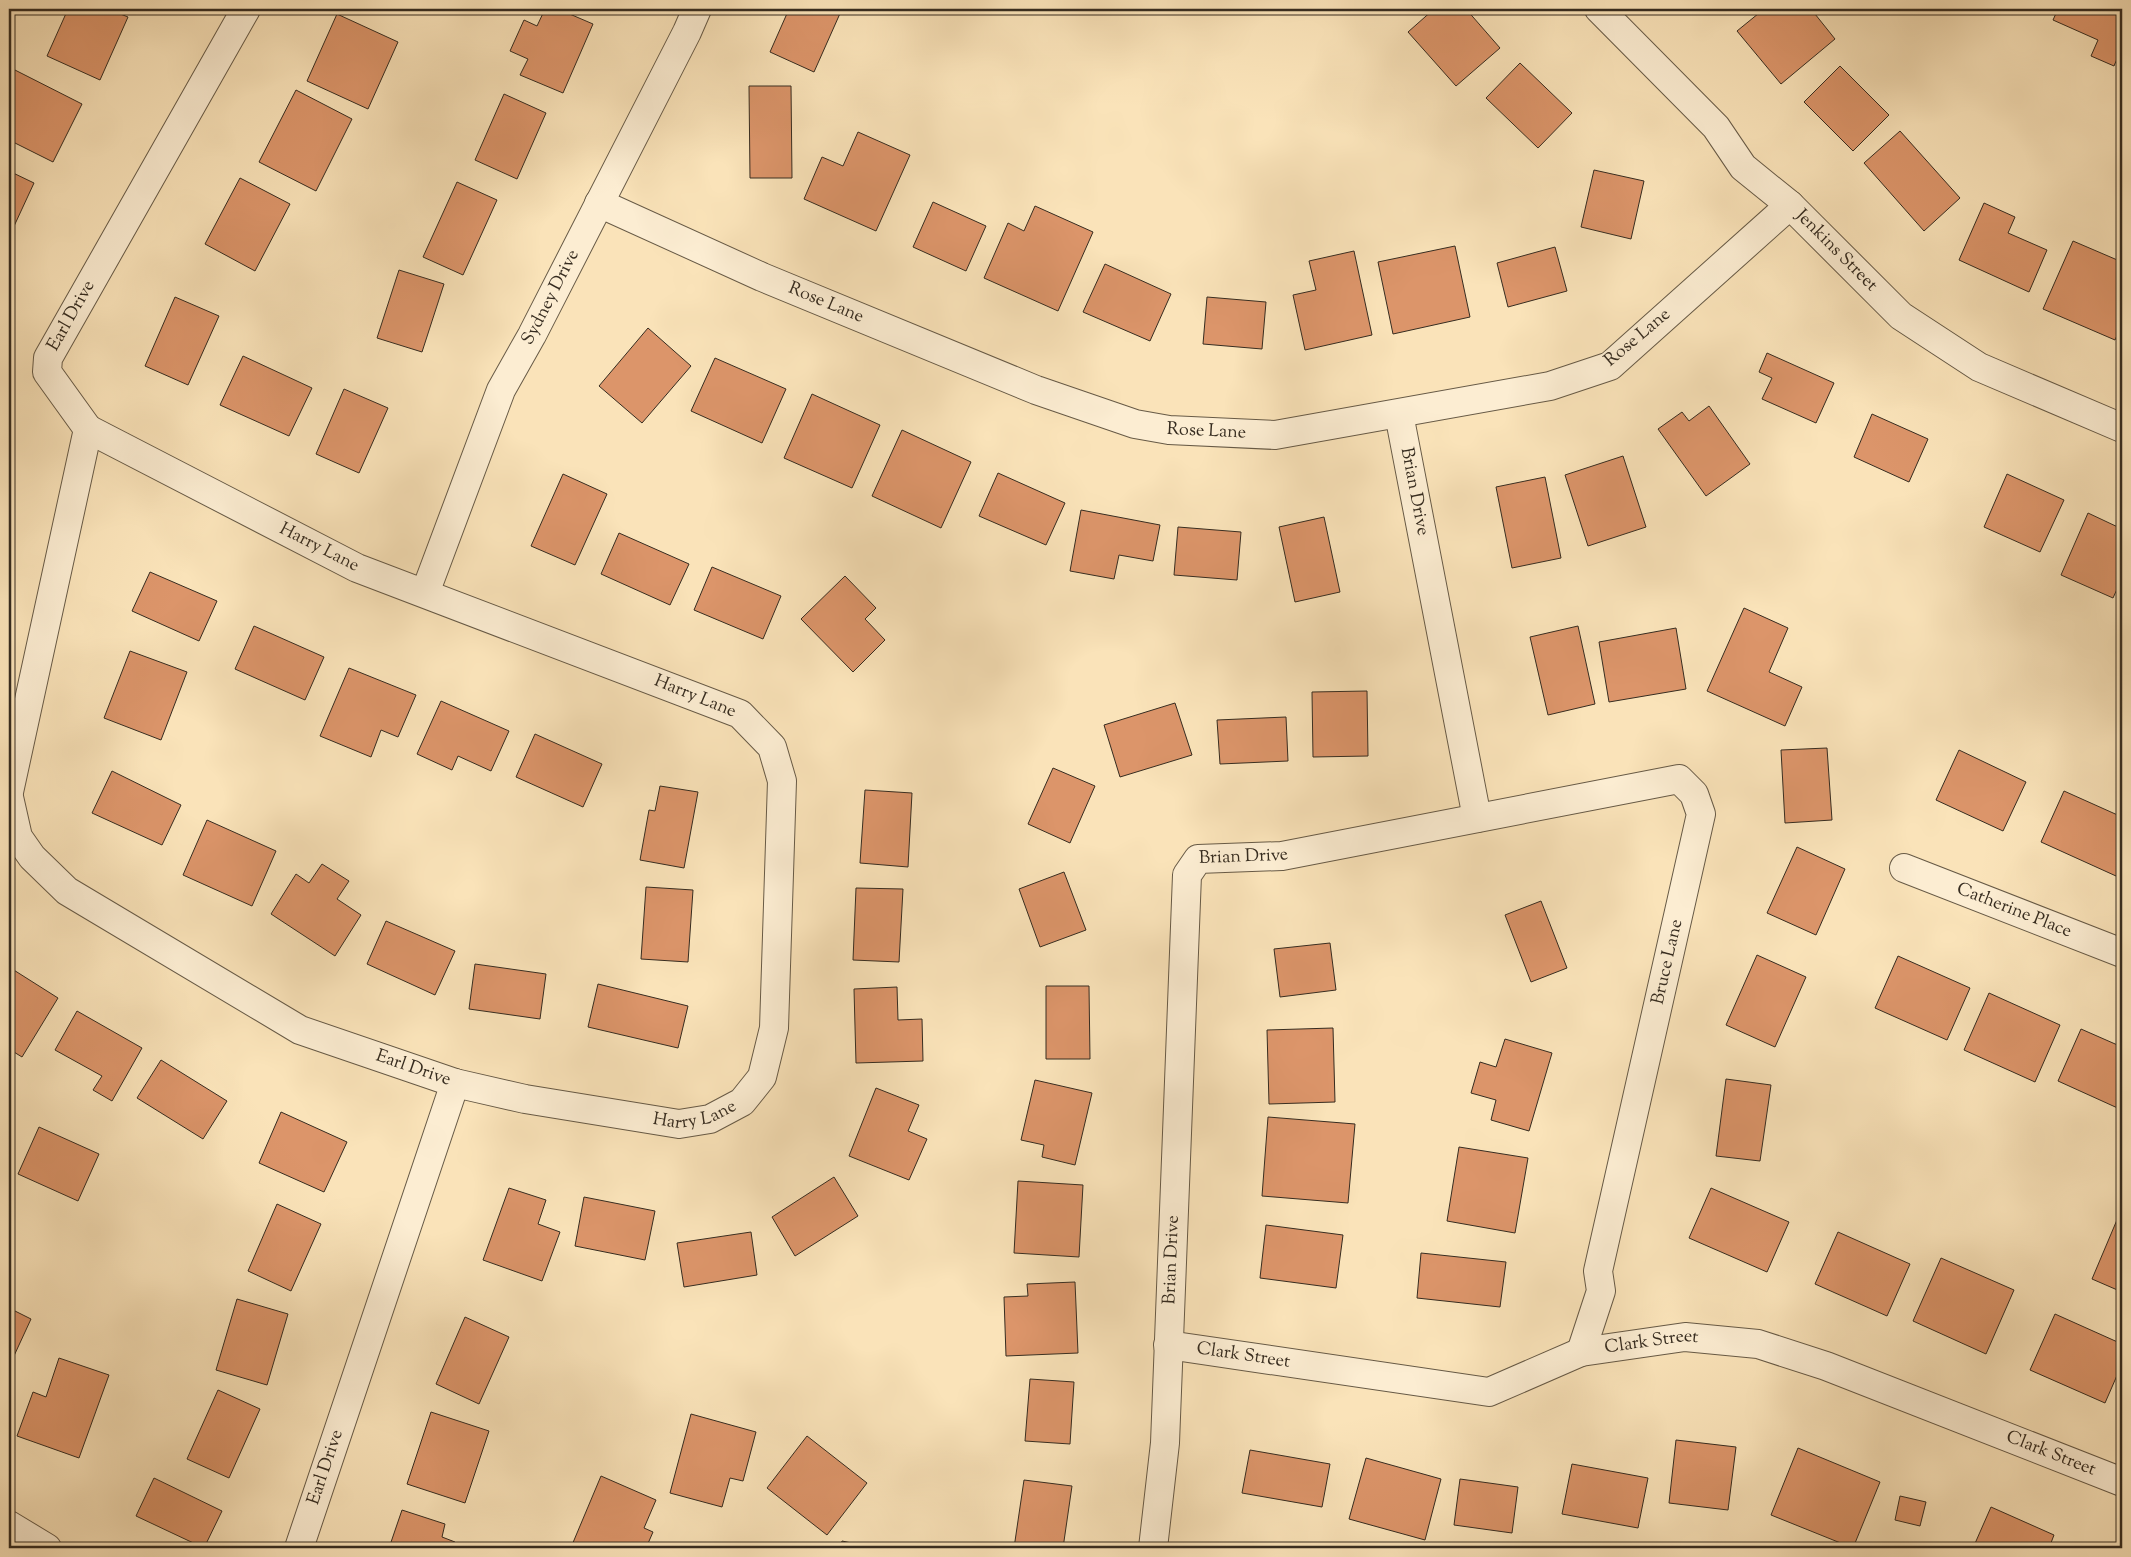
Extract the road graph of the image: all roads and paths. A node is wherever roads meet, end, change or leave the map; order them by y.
1 (246, 9) edge
2 (696, 9) edge
3 (1599, 9) edge
4 (599, 203) junction
5 (1790, 205) junction
6 (1398, 414) junction
7 (2122, 428) edge
8 (88, 429) junction
9 (425, 593) junction
10 (9, 792) edge
11 (9, 797) edge
12 (1477, 818) junction
13 (1904, 868) dead end
14 (2122, 953) edge
15 (455, 1083) junction
16 (1168, 1345) junction
17 (1581, 1352) junction
18 (2122, 1482) edge
19 (9, 1526) edge
20 (47, 1548) edge
21 (299, 1548) edge
22 (1154, 1548) edge

1 - 8 street, Earl Drive
2 - 4 street, Sydney Drive
3 - 5 street, Jenkins Street
4 - 6 street, Rose Lane
4 - 9 street, Sydney Drive
5 - 6 street, Rose Lane
5 - 7 street, Jenkins Street
6 - 12 street, Brian Drive
8 - 9 street, Harry Lane
8 - 10 street
9 - 15 street, Harry Lane
11 - 15 street, Earl Drive
12 - 16 street, Brian Drive
12 - 17 street, Bruce Lane
13 - 14 street, Catherine Place
15 - 21 street, Earl Drive
16 - 17 street, Clark Street
16 - 22 street, Brian Drive
17 - 18 street, Clark Street
19 - 20 street

